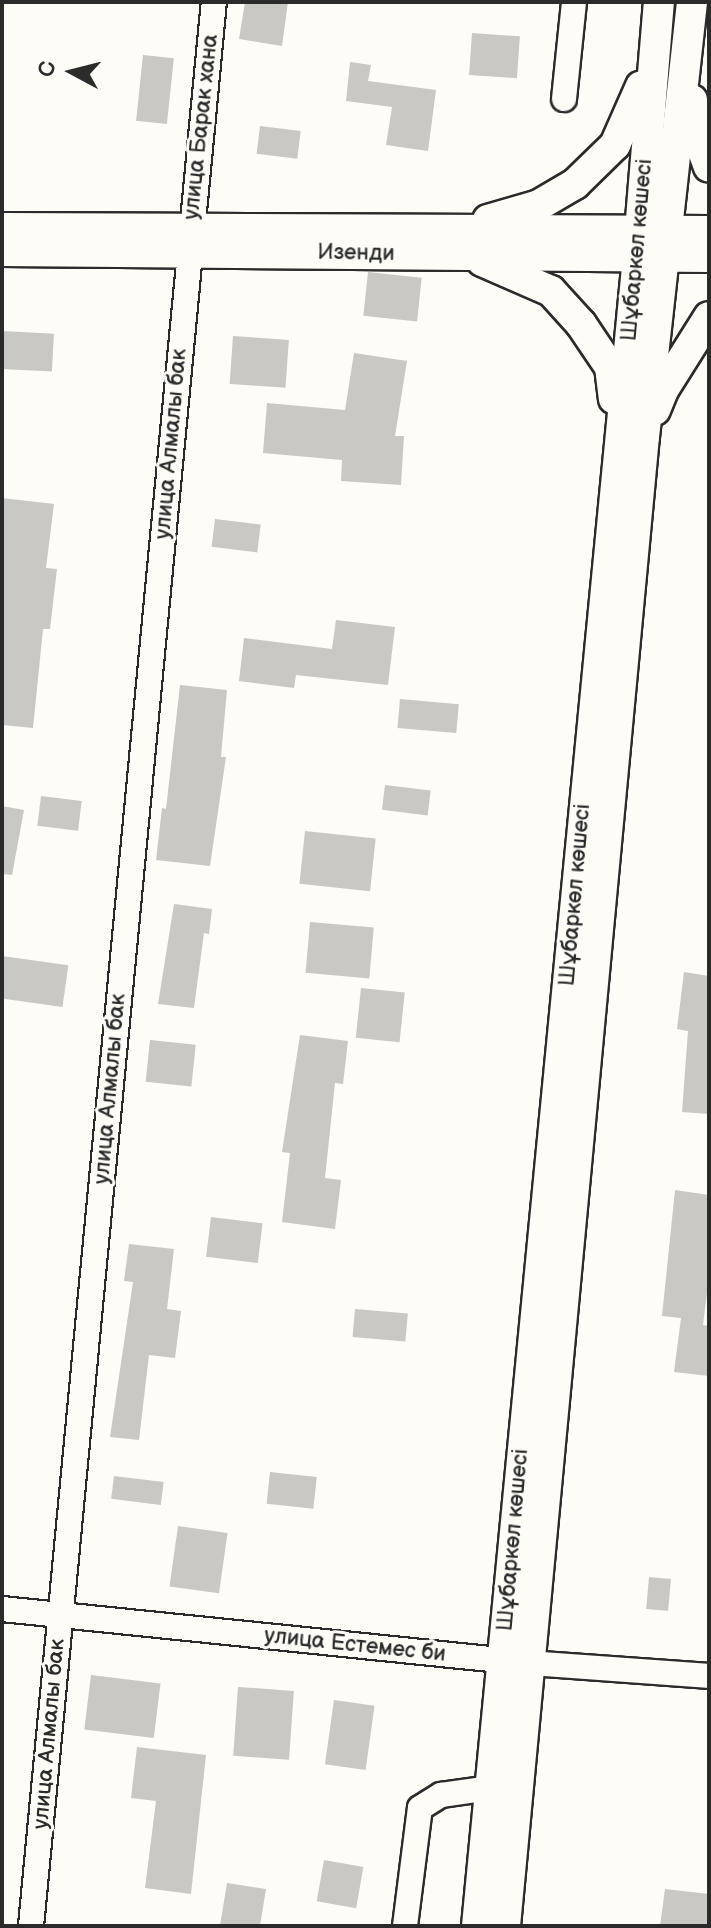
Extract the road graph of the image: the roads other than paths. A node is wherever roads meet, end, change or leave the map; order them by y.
1 (214, 2) edge
2 (574, 2) edge
3 (659, 2) edge
4 (692, 2) edge
5 (654, 46) junction
6 (687, 52) junction
7 (564, 99) dead end
8 (709, 167) edge
9 (2, 228) edge
10 (709, 231) edge
11 (190, 240) junction
12 (458, 242) junction
13 (652, 244) junction
14 (2, 251) edge
15 (709, 257) edge
16 (709, 317) edge
17 (631, 438) junction
18 (2, 1609) edge
19 (61, 1614) junction
20 (515, 1661) junction
21 (709, 1676) edge
22 (490, 1788) junction
23 (31, 1926) edge
24 (405, 1926) edge
25 (477, 1926) edge
26 (505, 1926) edge

1 - 11 street, улица Барак хана
2 - 7 street
3 - 5 street, Шұбаркөл көшесі
4 - 6 street, Шұбаркөл көшесі
5 - 12 street
5 - 13 street, Шұбаркөл көшесі
6 - 8 street
6 - 13 street, Шұбаркөл көшесі
9 - 11 street, Изенди
10 - 13 street, Изенди
11 - 12 street, Изенди
11 - 14 street, Изенди
11 - 19 street, улица Алмалы бак
12 - 13 street, Изенди
12 - 17 street
13 - 15 street, Изенди
13 - 17 street, Шұбаркөл көшесі
16 - 17 street
17 - 20 street, Шұбаркөл көшесі
18 - 19 street, улица Естемес би
19 - 20 street, улица Естемес би
19 - 23 street, улица Алмалы бак
20 - 21 street, улица Естемес би
20 - 22 street, Шұбаркөл көшесі
20 - 26 street, Шұбаркөл көшесі
22 - 24 street
22 - 25 street, Шұбаркөл көшесі

